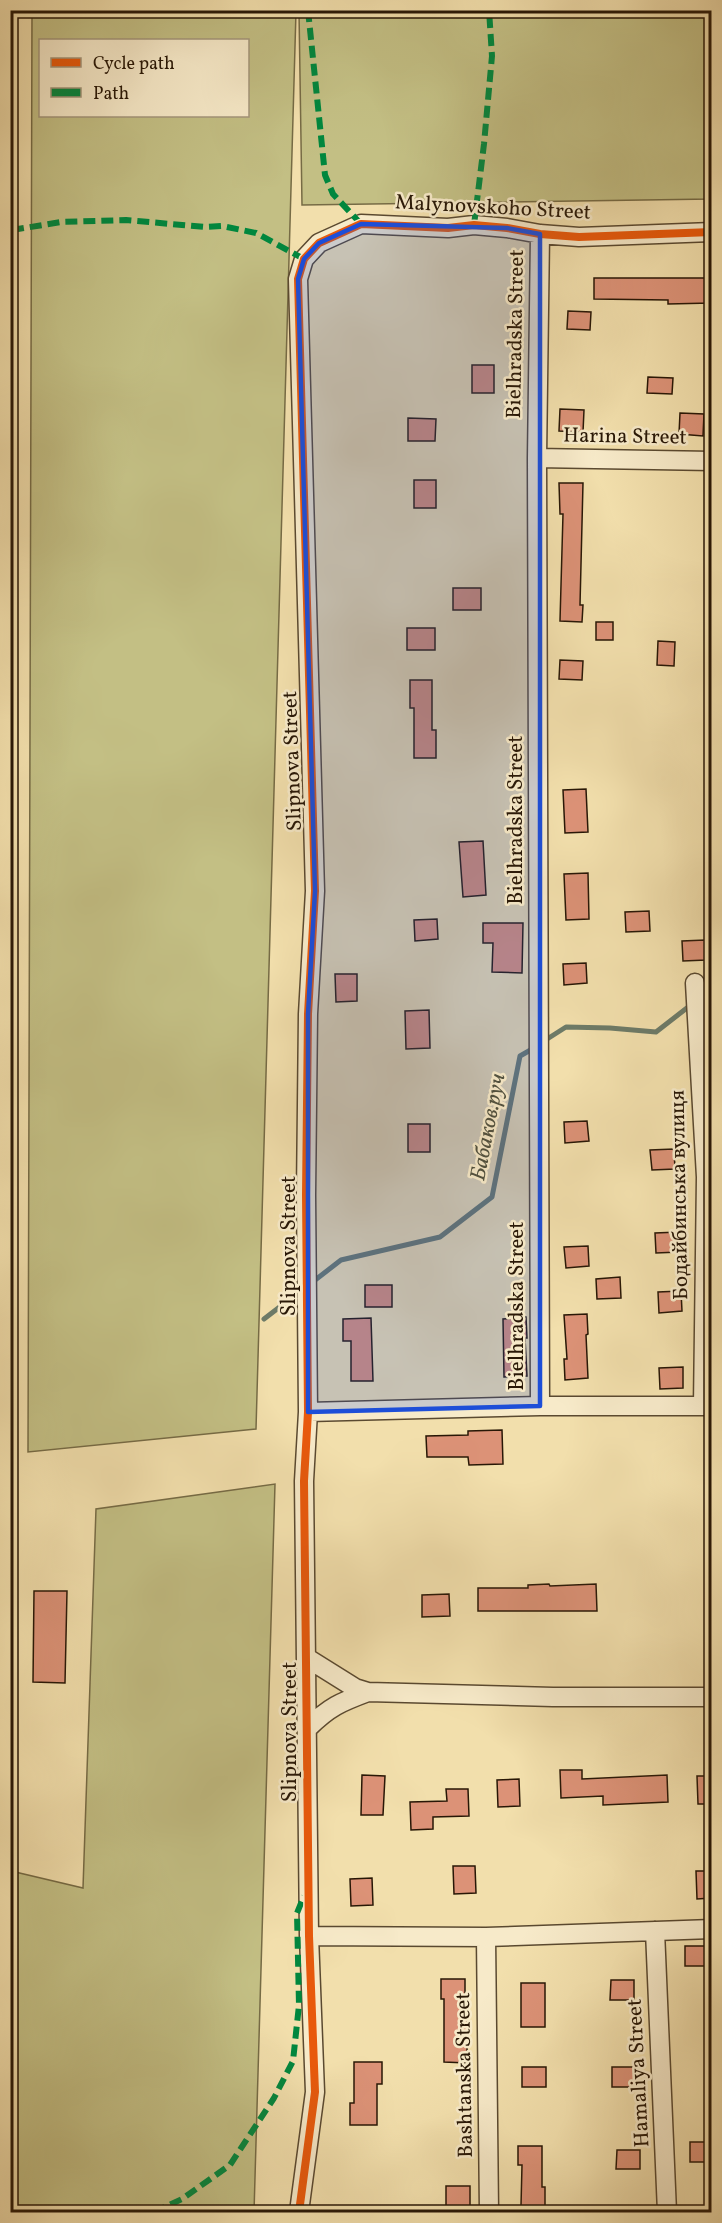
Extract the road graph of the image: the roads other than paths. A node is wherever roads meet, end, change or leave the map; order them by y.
1 (711, 232) edge
2 (540, 234) junction
3 (298, 279) joint
4 (537, 458) junction
5 (711, 461) edge
6 (695, 983) dead end
7 (540, 1406) junction
8 (707, 1406) edge
9 (308, 1412) junction
10 (308, 1658) junction
11 (368, 1692) junction
12 (711, 1697) edge
13 (308, 1728) junction
14 (711, 1929) edge
15 (655, 1931) junction
16 (309, 1936) junction
17 (486, 1937) junction
18 (299, 2212) edge
19 (489, 2212) edge
20 (667, 2212) edge

1 - 2 street, Malynovskoho Street
2 - 3 street, Malynovskoho Street
2 - 4 street, Bielhradska Street
3 - 9 street, Slipnova Street
4 - 5 street, Harina Street
4 - 7 street, Bielhradska Street
6 - 8 street, Бодайбинська вулиця
7 - 8 street
7 - 9 street
9 - 10 street, Slipnova Street
10 - 11 street, Slipnova Street
10 - 13 street, Slipnova Street
11 - 12 street, Slipnova Street
11 - 13 street
13 - 16 street, Slipnova Street
14 - 15 street
15 - 17 street
15 - 20 street, Hamaliya Street
16 - 17 street
16 - 18 street, Slipnova Street
17 - 19 street, Bashtanska Street

